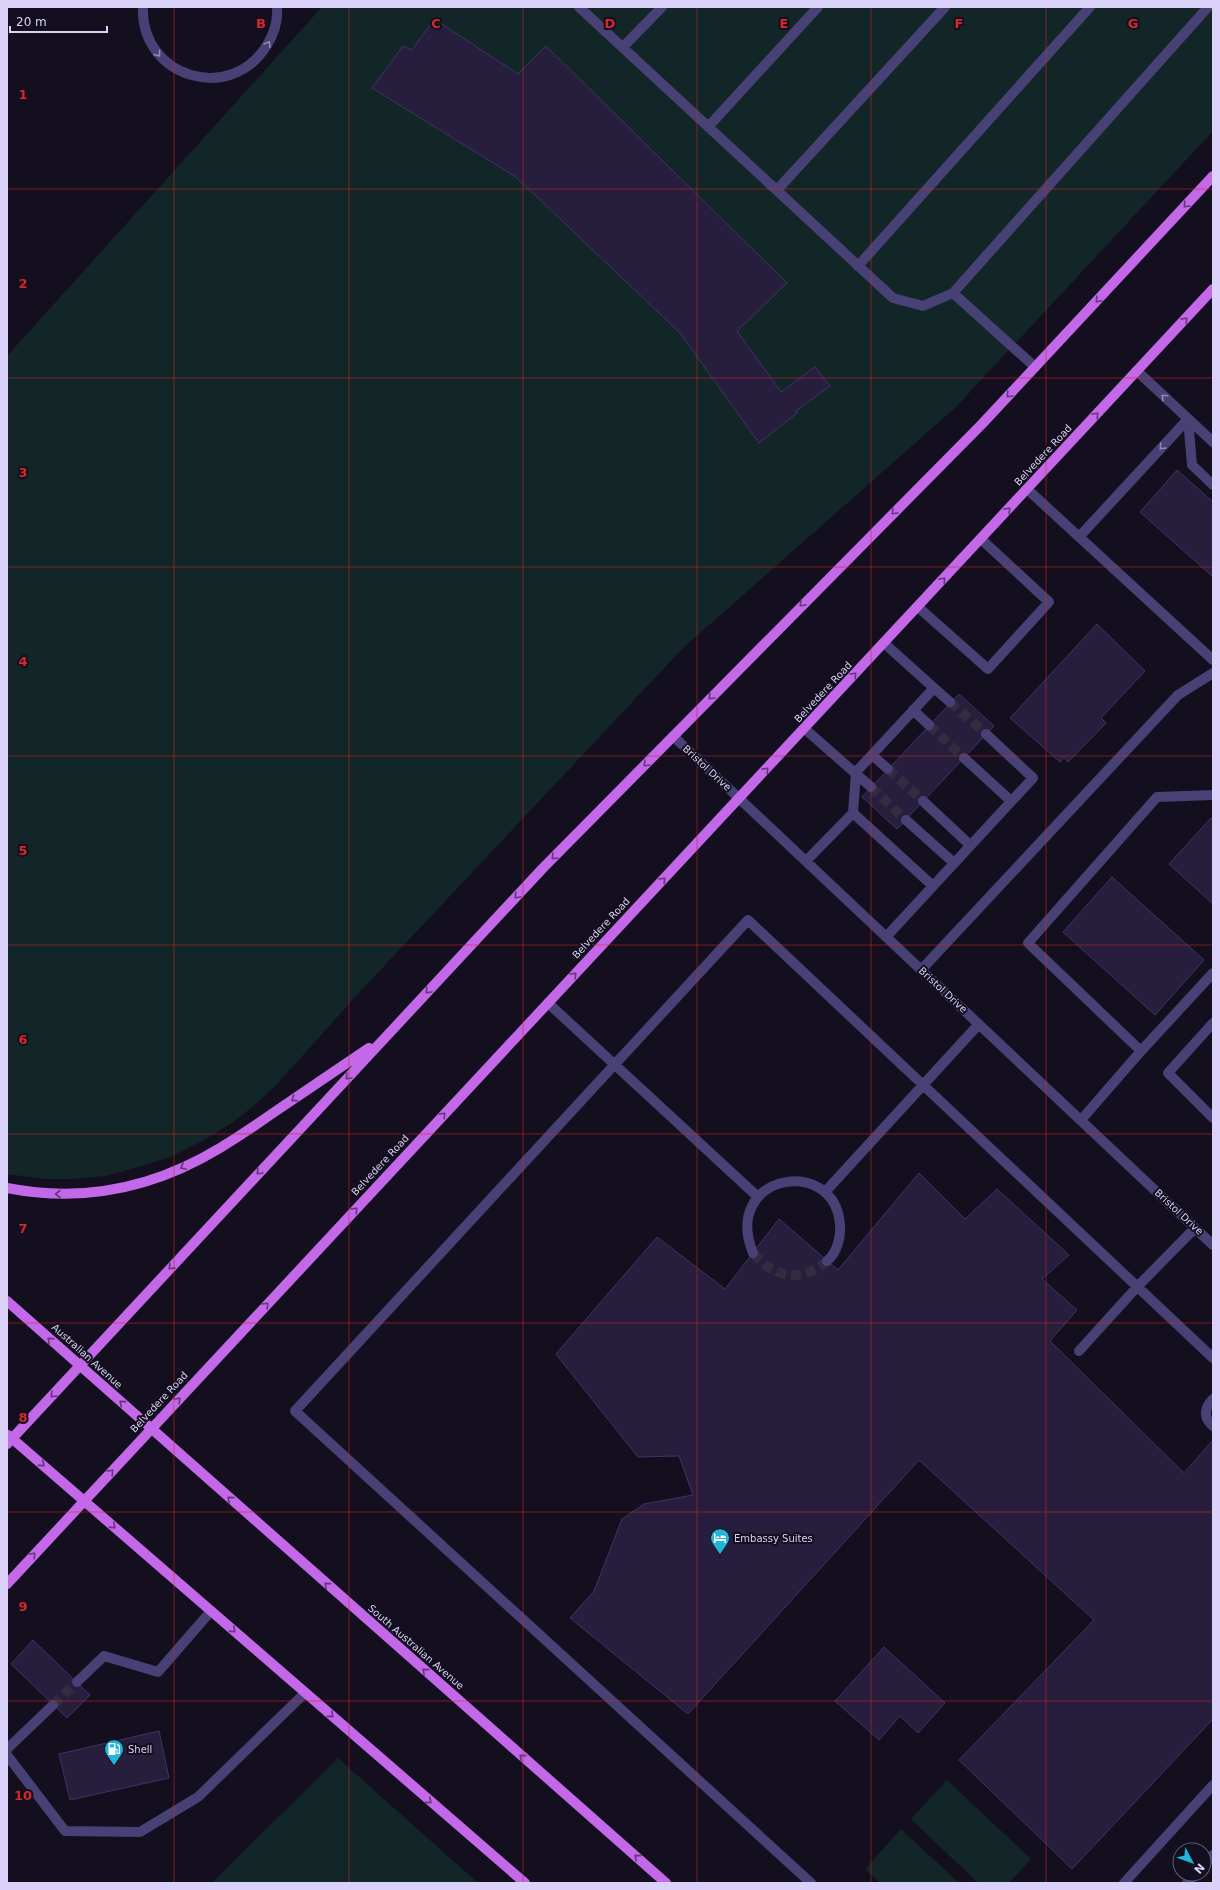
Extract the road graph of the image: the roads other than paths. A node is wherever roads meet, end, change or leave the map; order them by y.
1 (143, 7) edge
2 (579, 7) edge
3 (662, 7) edge
4 (818, 7) edge
5 (945, 7) edge
6 (1090, 7) edge
7 (1208, 7) edge
8 (280, 9) edge
9 (623, 47) junction
10 (708, 127) junction
11 (1213, 176) edge
12 (777, 190) junction
13 (858, 266) junction
14 (953, 293) junction
15 (1211, 296) edge
16 (1035, 367) junction
17 (1137, 371) junction
18 (1188, 418) junction
19 (1213, 442) edge
20 (1213, 485) edge
21 (1027, 489) junction
22 (1079, 537) junction
23 (981, 539) junction
24 (918, 607) junction
25 (884, 643) junction
26 (1213, 660) edge
27 (1213, 673) edge
28 (934, 688) junction
29 (950, 702) tunnel mouth
30 (913, 710) junction
31 (929, 725) tunnel mouth
32 (805, 728) junction
33 (986, 734) tunnel mouth
34 (673, 736) junction
35 (872, 755) junction
36 (964, 758) tunnel mouth
37 (888, 769) tunnel mouth
38 (856, 772) junction
39 (871, 787) tunnel mouth
40 (1213, 795) edge
41 (739, 799) junction
42 (1011, 801) junction
43 (923, 802) tunnel mouth
44 (853, 813) junction
45 (906, 820) tunnel mouth
46 (970, 845) junction
47 (806, 861) junction
48 (954, 863) junction
49 (933, 886) junction
50 (886, 937) junction
51 (921, 970) junction
52 (1213, 973) edge
53 (548, 1003) junction
54 (979, 1024) junction
55 (1213, 1024) edge
56 (384, 1038) junction
57 (1140, 1051) junction
58 (615, 1065) junction
59 (924, 1085) junction
60 (1213, 1118) edge
61 (1081, 1120) junction
62 (7, 1188) edge
63 (825, 1192) junction
64 (758, 1197) junction
65 (1195, 1228) junction
66 (1213, 1245) edge
67 (753, 1253) tunnel mouth
68 (827, 1261) tunnel mouth
69 (1138, 1287) junction
70 (7, 1301) edge
71 (1079, 1351) dead end
72 (1213, 1358) edge
73 (79, 1366) junction
74 (1213, 1399) edge
75 (1213, 1426) edge
76 (151, 1429) junction
77 (9, 1439) edge
78 (84, 1501) junction
79 (7, 1584) edge
80 (211, 1611) junction
81 (77, 1682) tunnel mouth
82 (304, 1692) junction
83 (53, 1704) tunnel mouth
84 (7, 1749) edge
85 (7, 1755) edge
86 (1213, 1785) edge
87 (525, 1883) edge
88 (666, 1883) edge
89 (811, 1883) edge
90 (1124, 1883) edge

1 -> 8 street
2 - 9 street
3 - 9 street
4 - 10 street
5 - 12 street
6 - 13 street
7 - 14 street
9 - 10 street
10 - 12 street
11 -> 16 main road
12 - 13 street
13 - 14 street
14 - 16 street
17 -> 15 main road, Belvedere Road
16 -> 34 main road
18 -> 17 street
21 -> 17 main road, Belvedere Road
18 - 19 street
18 - 20 street
18 -> 22 street
21 - 22 street
23 -> 21 main road, Belvedere Road
22 - 26 street
24 -> 23 main road, Belvedere Road
23 - 24 street
24 - 25 main road, Belvedere Road
25 - 28 street
32 -> 25 main road, Belvedere Road
27 - 51 street
28 - 29 street
28 - 30 street
30 - 31 street
30 - 35 street
32 - 38 street
41 -> 32 main road, Belvedere Road
33 - 42 street
34 - 41 street, Bristol Drive
34 -> 56 main road
35 - 37 street
35 - 38 street
36 - 42 street
38 - 39 street
38 - 44 street
40 - 57 street
41 - 47 street, Bristol Drive
53 -> 41 main road, Belvedere Road
42 - 46 street
43 - 46 street
44 - 47 street
44 - 49 street
45 - 48 street
46 - 48 street
47 - 50 street, Bristol Drive
48 - 49 street
49 - 50 street
50 - 51 street, Bristol Drive
51 - 54 street, Bristol Drive
52 - 57 street
53 - 58 street
76 -> 53 main road, Belvedere Road
54 - 59 street
54 - 61 street, Bristol Drive
55 - 60 street
56 -> 62 main road
56 -> 73 main road
57 - 61 street
58 - 59 street
58 - 64 street
58 - 89 street
59 - 63 street
59 - 69 street
61 - 65 street, Bristol Drive
63 - 64 street
63 - 68 street
64 - 67 street
65 - 66 street, Bristol Drive
65 - 69 street
69 - 71 street
69 - 72 street
73 -> 70 main road, Australian Avenue
76 -> 73 main road, Australian Avenue
73 -> 77 main road
74 - 75 street
78 -> 76 main road, Belvedere Road
88 -> 76 main road, South Australian Avenue
77 -> 78 main road
79 -> 78 main road, Belvedere Road
78 -> 80 main road
80 - 81 street
80 -> 82 main road
82 - 85 street
82 -> 87 main road
83 - 84 street
86 - 90 street

